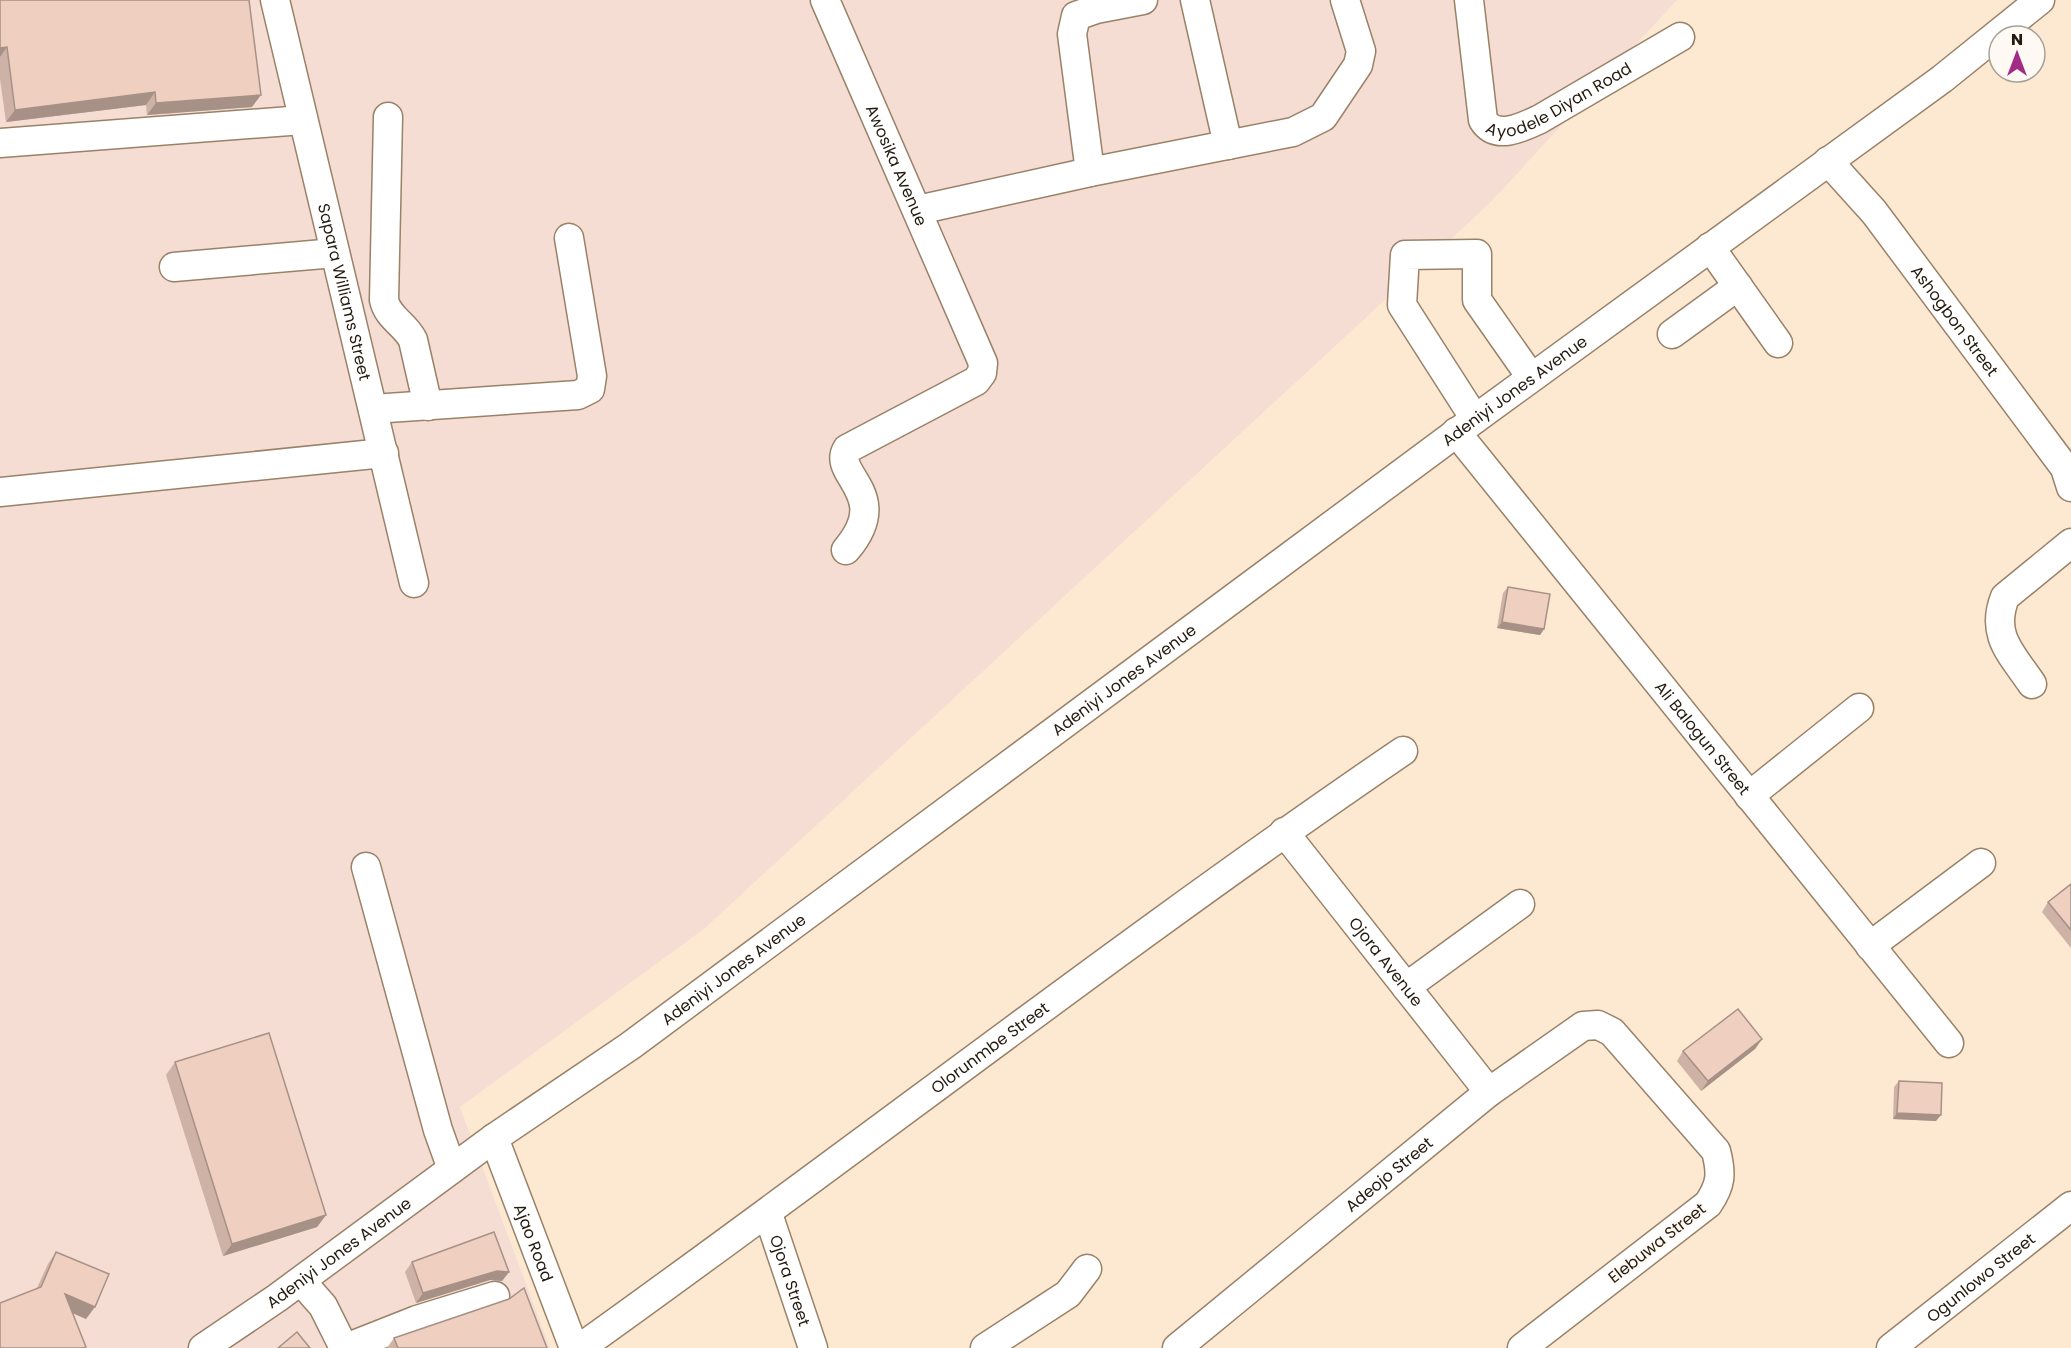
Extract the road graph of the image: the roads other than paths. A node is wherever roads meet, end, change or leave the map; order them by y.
1 (275, 0) edge
2 (825, 0) edge
3 (1143, 0) edge
4 (1195, 0) edge
5 (1345, 0) edge
6 (1469, 0) edge
7 (2040, 0) edge
8 (1680, 37) dead end
9 (388, 117) dead end
10 (303, 120) junction
11 (0, 142) edge
12 (1227, 145) junction
13 (1828, 161) junction
14 (1090, 172) junction
15 (918, 210) junction
16 (570, 238) dead end
17 (1710, 247) junction
18 (335, 253) junction
19 (174, 267) dead end
20 (1738, 286) junction
21 (1672, 334) dead end
22 (1778, 343) dead end
23 (1532, 377) junction
24 (428, 406) junction
25 (373, 409) junction
26 (1465, 426) junction
27 (384, 453) junction
28 (2069, 472) edge
29 (0, 492) edge
30 (2071, 543) edge
31 (846, 550) dead end
32 (414, 583) dead end
33 (2032, 684) dead end
34 (1859, 708) dead end
35 (1403, 751) dead end
36 (1749, 796) junction
37 (1284, 832) junction
38 (1981, 863) dead end
39 (366, 867) dead end
40 (1520, 904) dead end
41 (1870, 946) junction
42 (1406, 987) junction
43 (1612, 1032) joint
44 (1949, 1043) dead end
45 (1489, 1092) junction
46 (494, 1138) junction
47 (452, 1169) junction
48 (2071, 1206) edge
49 (768, 1214) junction
50 (1087, 1269) dead end
51 (301, 1281) junction
52 (495, 1296) dead end
53 (202, 1348) edge
54 (345, 1348) edge
55 (574, 1348) edge
56 (580, 1348) edge
57 (813, 1348) edge
58 (985, 1348) edge
59 (1177, 1348) edge
60 (1522, 1348) edge
61 (1891, 1348) edge

1 - 10 street, Sapara Williams Street
2 - 15 street, Awosika Avenue
3 - 14 street
4 - 12 street
5 - 12 street
6 - 8 street, Ayodele Diyan Road
7 - 13 street, Adeniyi Jones Avenue
9 - 24 street
10 - 11 street
10 - 18 street, Sapara Williams Street
12 - 14 street
13 - 17 street, Adeniyi Jones Avenue
13 - 28 street, Ashogbon Street
14 - 15 street
15 - 31 street, Awosika Avenue
16 - 24 street
17 - 20 street
17 - 23 street, Adeniyi Jones Avenue
18 - 19 street
18 - 25 street, Sapara Williams Street
20 - 21 street
20 - 22 street
23 - 26 street, Adeniyi Jones Avenue
23 - 26 street, Ali Balogun Street
24 - 25 street
25 - 27 street, Sapara Williams Street
26 - 36 street, Ali Balogun Street
26 - 46 street, Adeniyi Jones Avenue
27 - 29 street
27 - 32 street, Sapara Williams Street
30 - 33 street
34 - 36 street
35 - 37 street, Olorunmbe Street
36 - 41 street, Ali Balogun Street
37 - 42 street, Ojora Avenue
37 - 49 street, Olorunmbe Street
38 - 41 street
39 - 47 street
40 - 42 street
41 - 44 street, Ali Balogun Street
42 - 45 street, Ojora Avenue
43 - 45 street, Adeojo Street
43 - 60 street, Elebuwa Street
45 - 59 street, Adeojo Street
46 - 47 street, Adeniyi Jones Avenue
46 - 55 street, Ajao Road
47 - 51 street, Adeniyi Jones Avenue
48 - 61 street, Ogunlowo Street
49 - 56 street, Olorunmbe Street
49 - 57 street, Ojora Street
50 - 58 street
51 - 53 street, Adeniyi Jones Avenue
51 - 54 street
52 - 54 street

